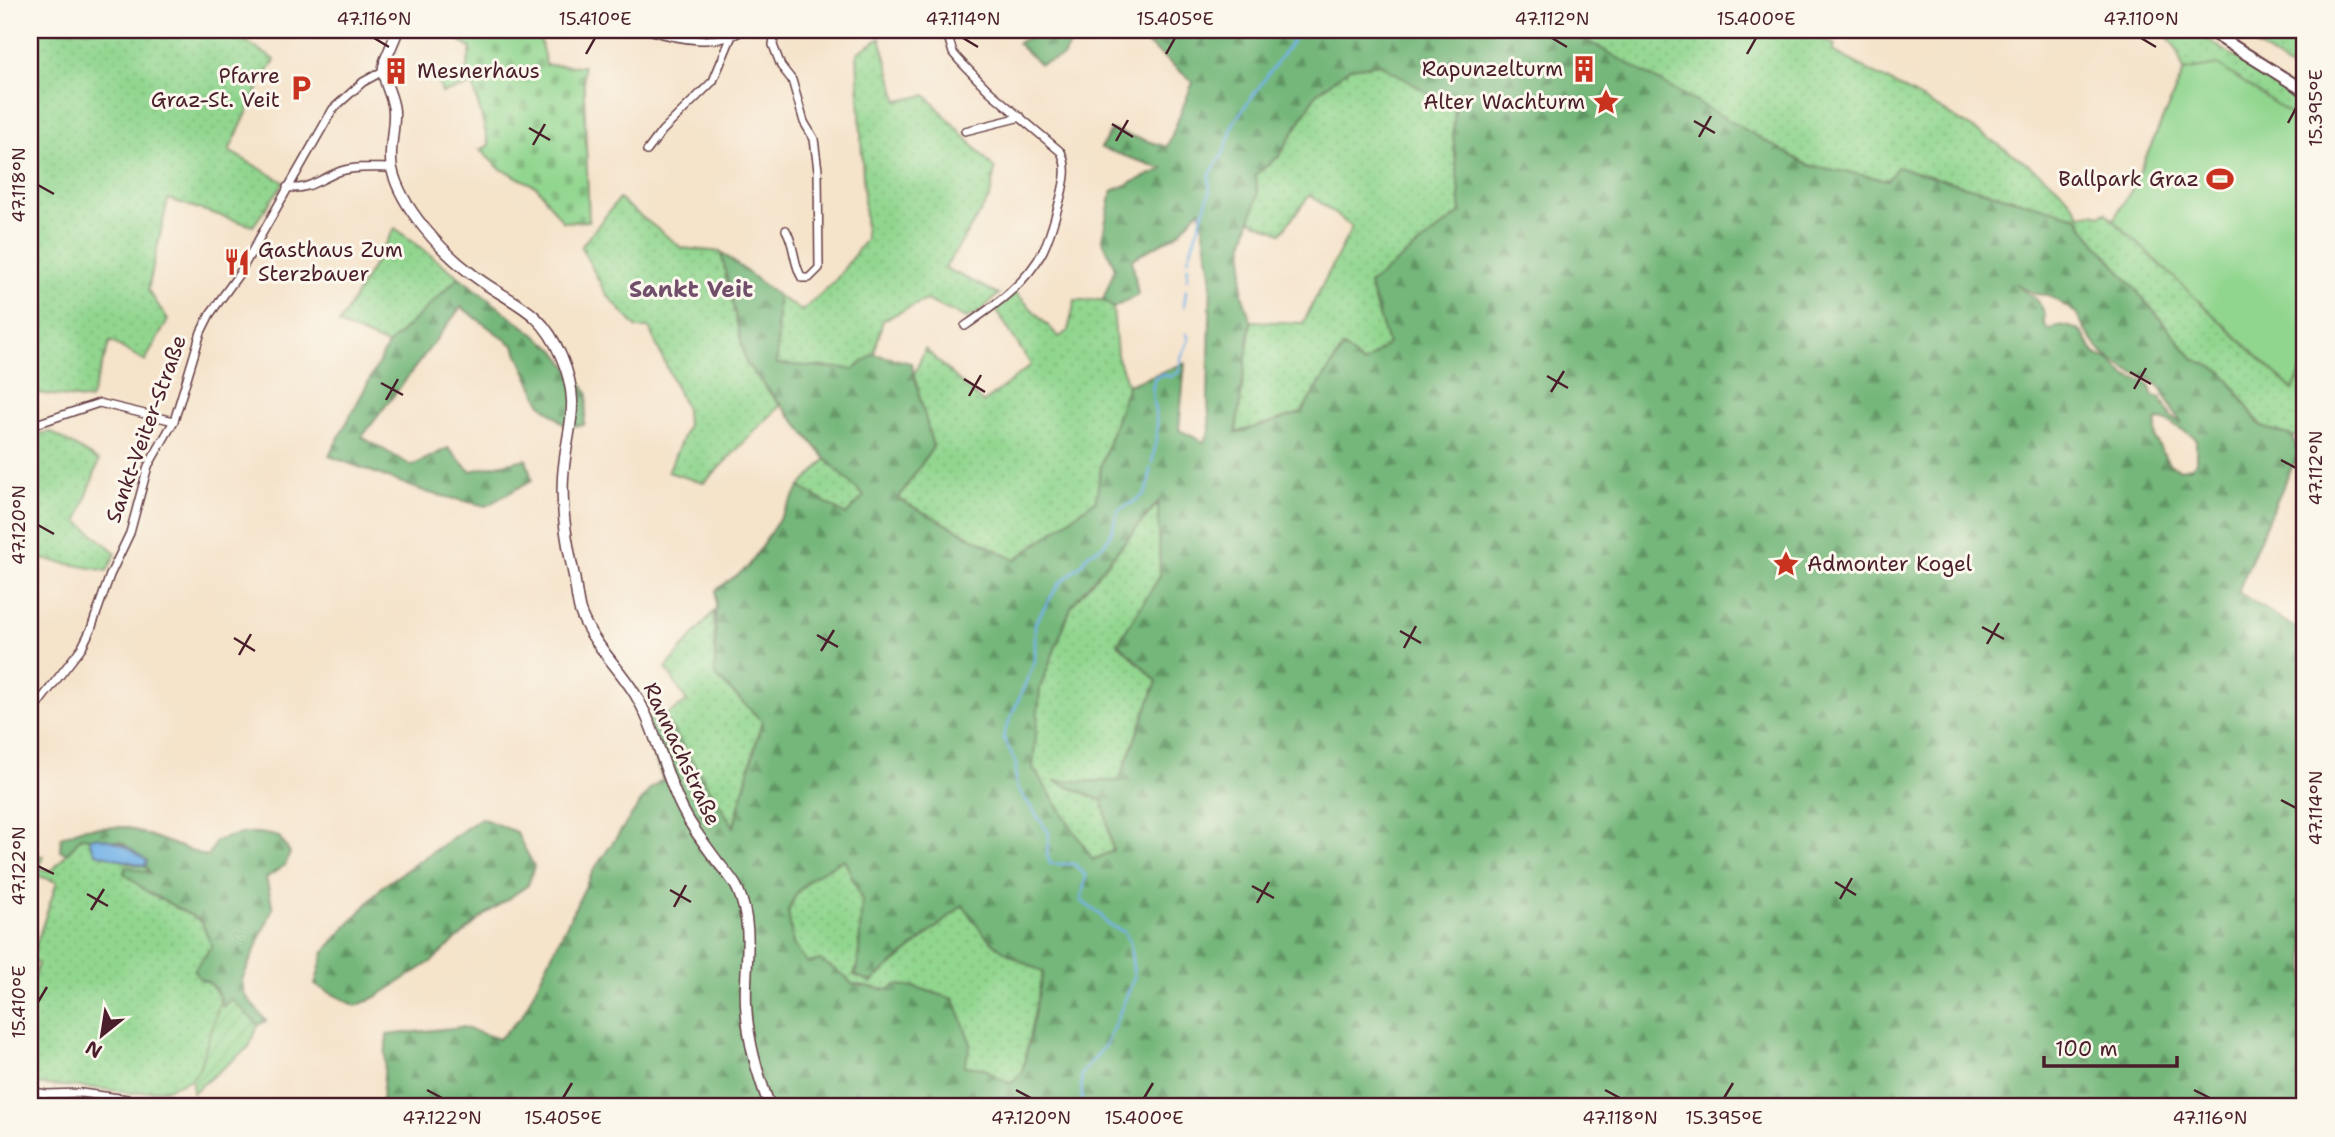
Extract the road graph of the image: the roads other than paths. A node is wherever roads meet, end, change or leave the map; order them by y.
1 (398, 30) edge
2 (649, 30) edge
3 (743, 30) edge
4 (775, 30) edge
5 (946, 30) edge
6 (2208, 30) edge
7 (730, 38) junction
8 (384, 66) junction
9 (2305, 91) edge
10 (1021, 117) junction
11 (965, 131) dead end
12 (647, 151) dead end
13 (392, 168) junction
14 (287, 187) junction
15 (786, 230) dead end
16 (965, 326) dead end
17 (174, 421) junction
18 (30, 425) edge
19 (30, 714) edge
20 (30, 1091) edge
21 (127, 1098) dead end
22 (770, 1107) edge

1 - 8 street
2 - 7 street
3 - 7 street
4 - 15 street
5 - 10 street
6 - 9 main road
7 - 12 street
8 - 13 street, Rannachstraße
8 - 14 street, Sankt-Veiter-Straße
10 - 11 street
10 - 16 street
13 - 14 street
13 - 22 street, Rannachstraße
14 - 17 street, Sankt-Veiter-Straße
17 - 18 street
17 - 19 street, Sankt-Veiter-Straße
20 - 21 street

